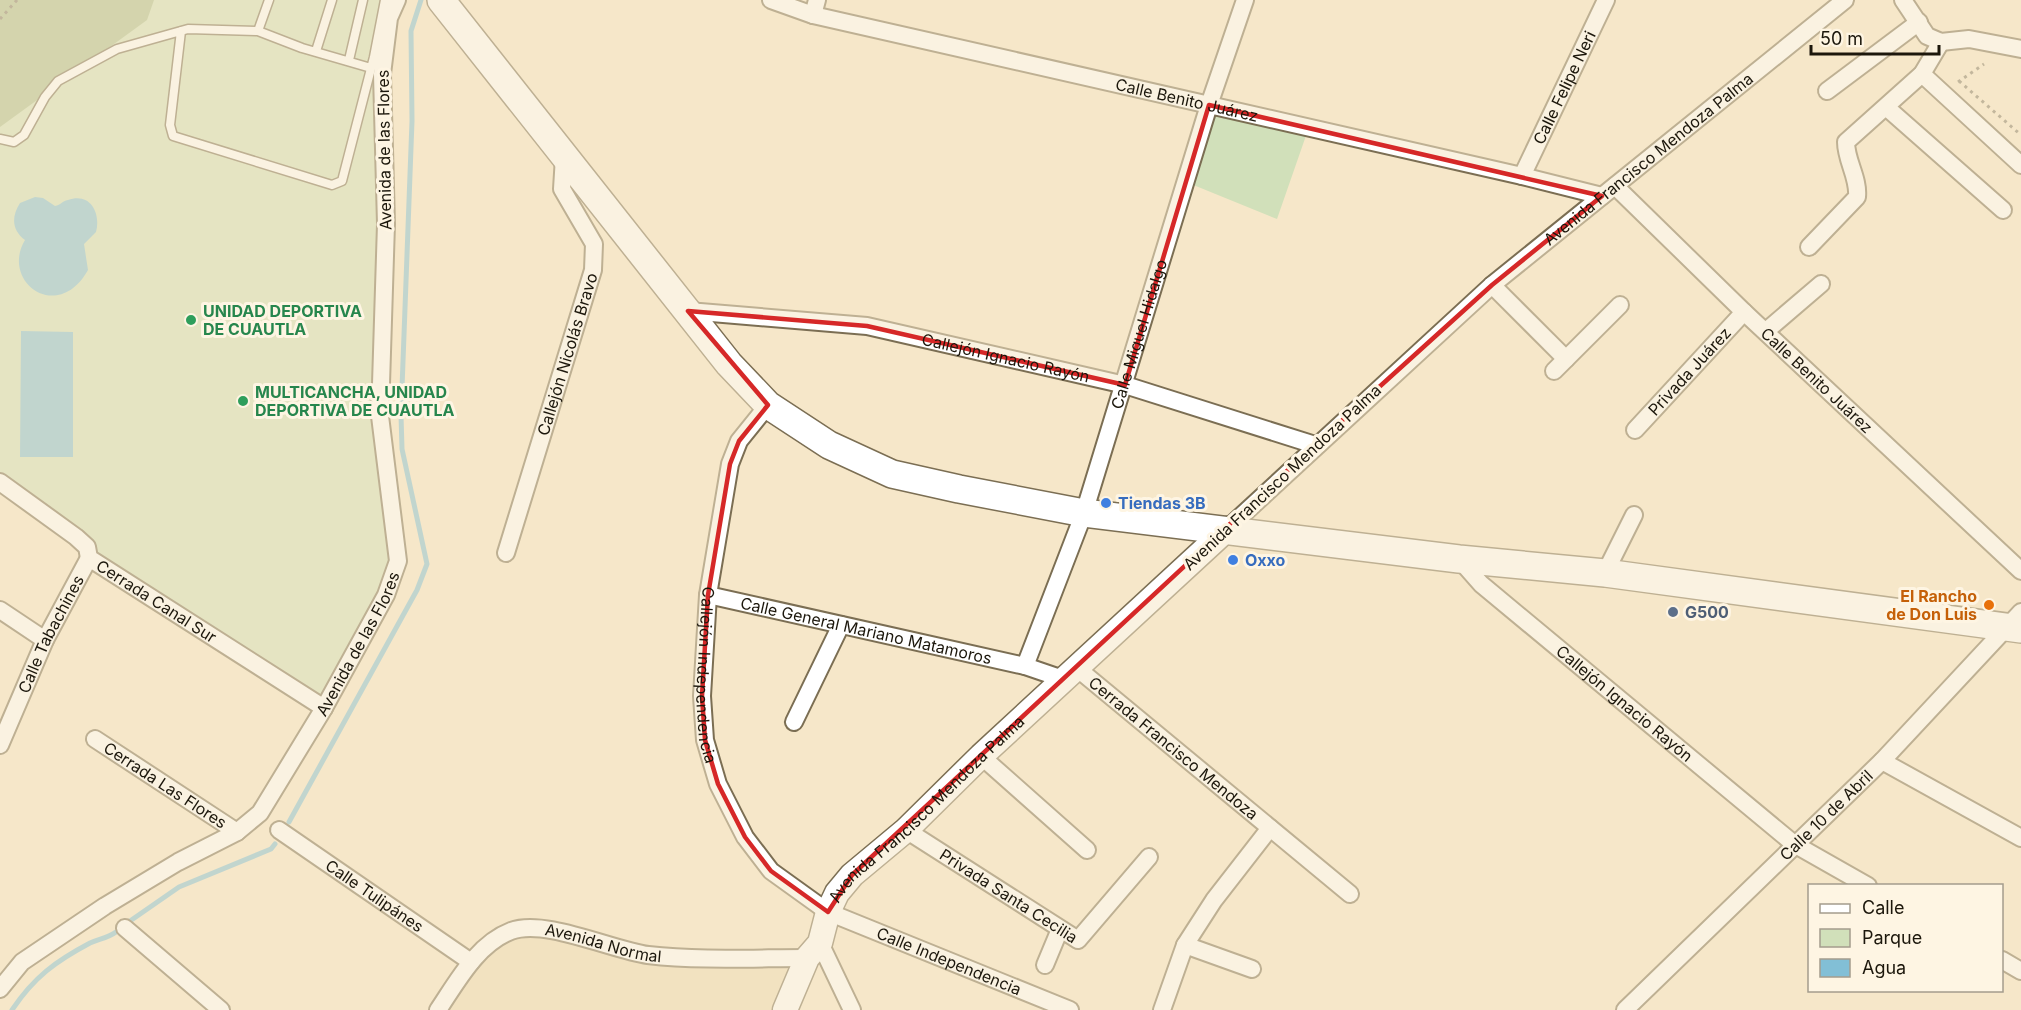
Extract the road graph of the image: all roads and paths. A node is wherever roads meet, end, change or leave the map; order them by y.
1 (17, 0) edge
2 (269, 0) edge
3 (332, 0) edge
4 (363, 0) edge
5 (385, 0) edge
6 (397, 0) edge
7 (441, 0) edge
8 (771, 0) edge
9 (1245, 0) edge
10 (1606, 0) edge
11 (1845, 0) edge
12 (1904, 0) edge
13 (815, 8) edge
14 (0, 19) edge
15 (1919, 22) junction
16 (181, 31) junction
17 (258, 32) junction
18 (1941, 42) junction
19 (2021, 49) edge
20 (316, 51) junction
21 (349, 60) junction
22 (1984, 64) dead end
23 (371, 68) junction
24 (1922, 74) junction
25 (1827, 90) dead end
26 (1209, 105) junction
27 (1886, 106) junction
28 (2021, 135) edge
29 (0, 139) edge
30 (564, 157) junction
31 (2021, 165) edge
32 (1522, 176) junction
33 (1608, 191) junction
34 (2003, 210) dead end
35 (1809, 247) dead end
36 (1821, 284) dead end
37 (1492, 285) junction
38 (1620, 305) dead end
39 (688, 311) junction
40 (1744, 312) junction
41 (1766, 331) junction
42 (1125, 385) junction
43 (768, 405) junction
44 (1635, 430) dead end
45 (1315, 445) junction
46 (0, 482) edge
47 (1084, 513) junction
48 (1634, 515) dead end
49 (1227, 529) junction
50 (507, 554) dead end
51 (89, 558) junction
52 (1460, 559) junction
53 (2021, 571) edge
54 (1605, 573) junction
55 (708, 595) junction
56 (0, 610) edge
57 (2016, 623) edge
58 (842, 625) junction
59 (45, 640) junction
60 (1024, 666) junction
61 (1072, 674) junction
62 (324, 708) junction
63 (794, 722) dead end
64 (95, 739) dead end
65 (0, 745) edge
66 (981, 756) junction
67 (1882, 761) junction
68 (1270, 828) junction
69 (279, 830) dead end
70 (906, 830) junction
71 (237, 832) junction
72 (2021, 838) edge
73 (1794, 844) junction
74 (1087, 850) dead end
75 (1149, 856) dead end
76 (1866, 884) edge
77 (1350, 894) dead end
78 (828, 912) junction
79 (124, 928) dead end
80 (1060, 929) junction
81 (1185, 945) junction
82 (814, 950) junction
83 (2003, 961) edge
84 (471, 962) junction
85 (1045, 965) dead end
86 (1252, 969) dead end
87 (2021, 971) edge
88 (0, 989) edge
89 (1634, 1008) edge
90 (222, 1010) edge
91 (438, 1010) edge
92 (784, 1010) edge
93 (852, 1010) edge
94 (1070, 1010) edge
95 (1162, 1010) edge

1 - 14 path
2 - 17 lane
3 - 20 lane
4 - 21 lane
5 - 23 lane
6 - 62 street, Avenida de las Flores
7 - 30 main road
8 - 13 street, Calle Benito Juárez
9 - 26 street, Calle Miguel Hidalgo
10 - 32 street, Calle Felipe Neri
11 - 33 street, Avenida Francisco Mendoza Palma
12 - 15 street
13 - 26 street, Calle Benito Juárez
15 - 18 street
15 - 25 street
16 - 17 lane
16 - 23 lane
16 - 29 lane
17 - 20 lane
18 - 19 street
18 - 24 street
20 - 21 lane
21 - 23 lane
22 - 28 path
24 - 27 street
24 - 31 street
26 - 32 street, Calle Benito Juárez
26 - 42 street, Calle Miguel Hidalgo
27 - 34 street
27 - 35 street
30 - 39 main road
30 - 50 street, Callejón Nicolás Bravo
32 - 33 street, Calle Benito Juárez
33 - 37 street, Avenida Francisco Mendoza Palma
33 - 40 street, Calle Benito Juárez
36 - 41 street
37 - 38 street
37 - 45 street, Avenida Francisco Mendoza Palma
39 - 42 street, Callejón Ignacio Rayón
39 - 43 main road
40 - 41 street, Calle Benito Juárez
40 - 44 street, Privada Juárez
41 - 53 street, Calle Benito Juárez
42 - 45 street, Callejón Ignacio Rayón
42 - 47 street, Calle Miguel Hidalgo
43 - 47 main road
43 - 55 street, Callejón Independencia
45 - 49 street, Avenida Francisco Mendoza Palma
46 - 51 street, Cerrada Canal Sur
47 - 49 main road
47 - 60 street, Calle Miguel Hidalgo
48 - 54 street
49 - 52 main road
49 - 61 street, Avenida Francisco Mendoza Palma
51 - 59 street, Calle Tabachines
51 - 62 street, Cerrada Canal Sur
52 - 54 main road
52 - 73 street, Callejón Ignacio Rayón
54 - 57 main road
55 - 58 street, Calle General Mariano Matamoros
55 - 78 street, Callejón Independencia
56 - 59 street
57 - 67 street, Calle 10 de Abril
58 - 60 street, Calle General Mariano Matamoros
58 - 63 street
59 - 65 street, Calle Tabachines
60 - 61 street, Calle General Mariano Matamoros
61 - 66 street, Avenida Francisco Mendoza Palma
61 - 68 street, Cerrada Francisco Mendoza
62 - 71 street, Avenida de las Flores
64 - 71 street, Cerrada Las Flores
66 - 70 street, Avenida Francisco Mendoza Palma
66 - 74 street
67 - 72 street
67 - 73 street, Calle 10 de Abril
68 - 77 street, Cerrada Francisco Mendoza
68 - 81 street, Cerrada Francisco Mendoza
69 - 84 street, Calle Tulipánes
70 - 78 street, Avenida Francisco Mendoza Palma
70 - 80 street, Privada Santa Cecilia
71 - 88 street, Avenida de las Flores
73 - 76 street, Callejón Ignacio Rayón
73 - 89 street, Calle 10 de Abril
75 - 80 street, Privada Santa Cecilia
78 - 82 street, Avenida Francisco Mendoza Palma
78 - 94 street, Calle Independencia
79 - 90 street
80 - 85 street
81 - 86 street
81 - 95 street, Cerrada Francisco Mendoza
82 - 84 street, Avenida Normal
82 - 92 street, Avenida Francisco Mendoza Palma
82 - 93 street
83 - 87 street
84 - 91 street, Avenida Normal

